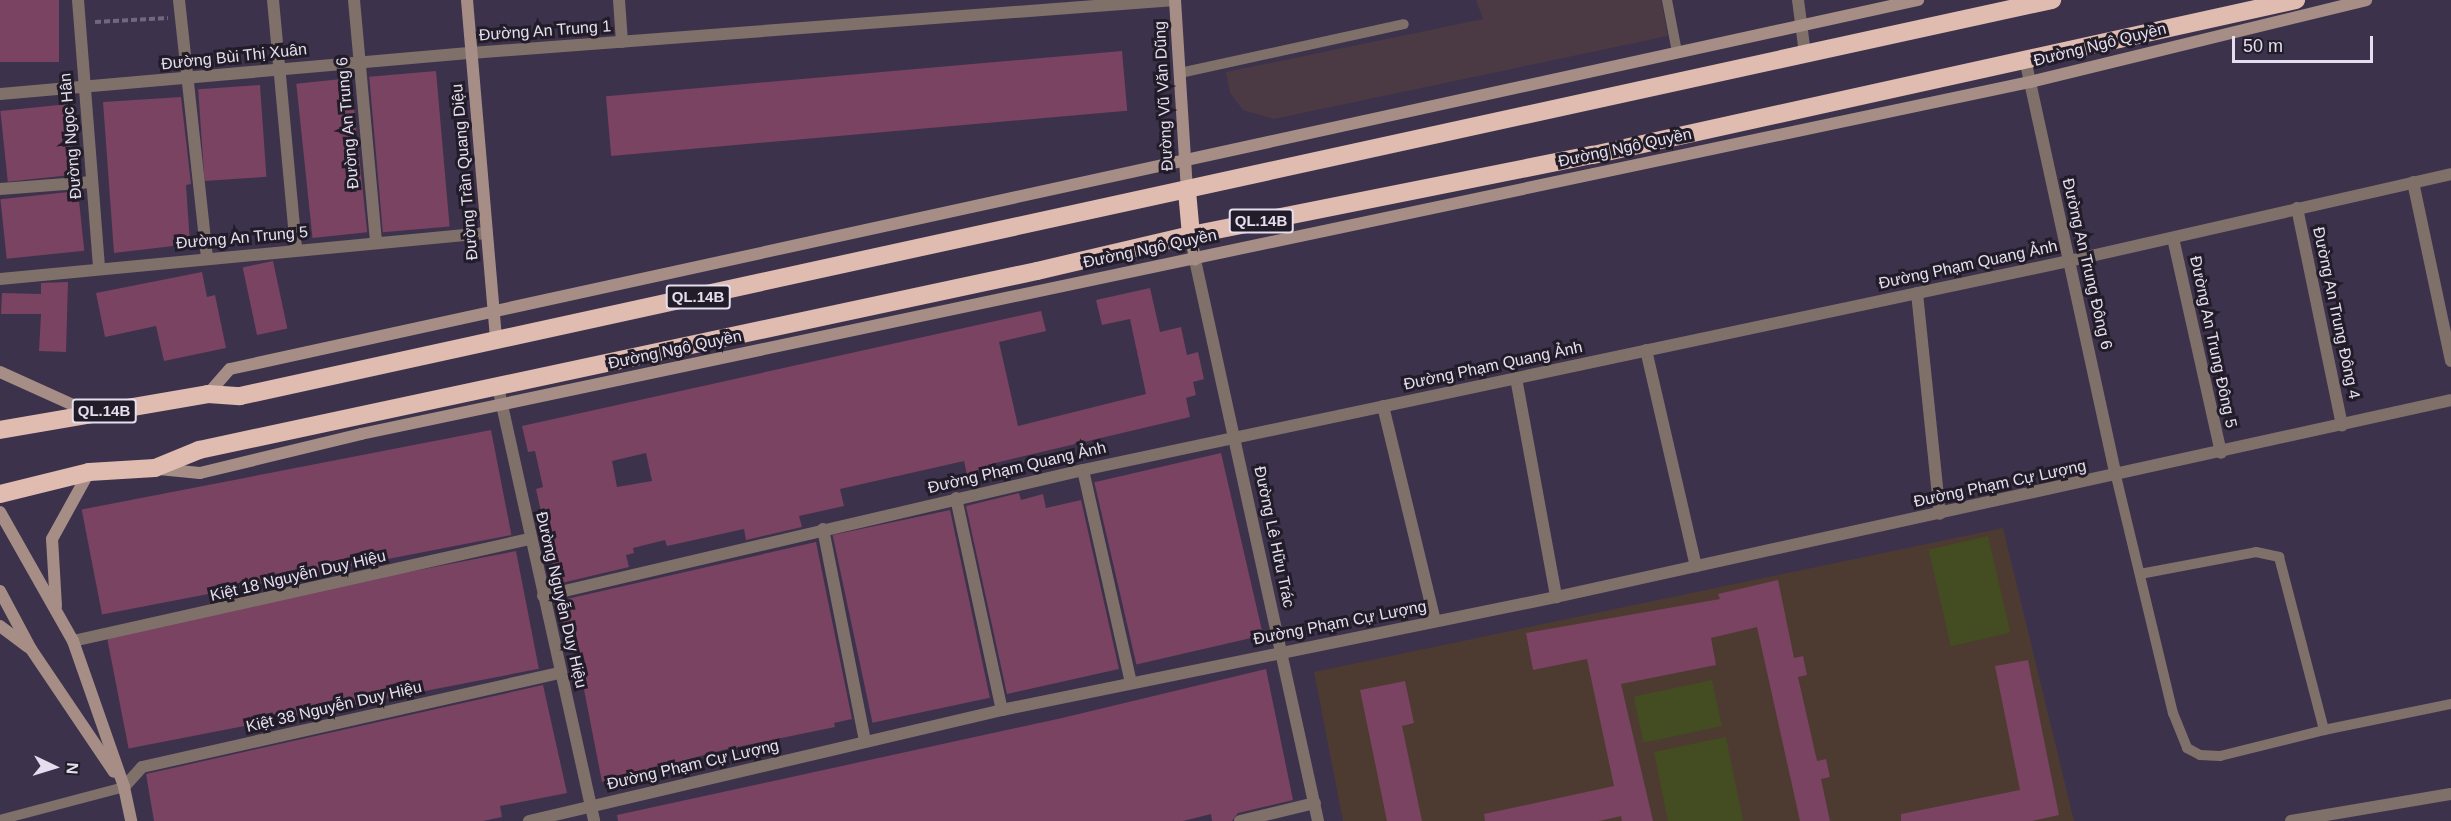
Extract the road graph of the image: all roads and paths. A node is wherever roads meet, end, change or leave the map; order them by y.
1 (78, 0) edge
2 (179, 0) edge
3 (273, 0) edge
4 (354, 0) edge
5 (467, 0) edge
6 (619, 0) edge
7 (1175, 0) edge
8 (1667, 0) edge
9 (1798, 0) edge
10 (1918, 0) edge
11 (2296, 0) edge
12 (2367, 0) edge
13 (2044, 1) edge
14 (1027, 6) edge
15 (180, 17) junction
16 (79, 23) junction
17 (1404, 24) dead end
18 (1801, 25) junction
19 (622, 42) junction
20 (1677, 52) junction
21 (471, 53) junction
22 (1804, 54) junction
23 (2025, 59) junction
24 (358, 62) junction
25 (278, 70) junction
26 (1180, 73) junction
27 (185, 79) junction
28 (2030, 82) junction
29 (83, 89) junction
30 (0, 94) edge
31 (1184, 163) junction
32 (2451, 174) edge
33 (92, 182) junction
34 (2413, 182) junction
35 (0, 189) edge
36 (1187, 191) junction
37 (2297, 208) junction
38 (486, 233) junction
39 (1191, 234) junction
40 (2173, 238) junction
41 (376, 243) junction
42 (296, 250) junction
43 (207, 258) junction
44 (1195, 260) junction
45 (2069, 261) junction
46 (99, 268) junction
47 (0, 279) edge
48 (1917, 292) junction
49 (493, 311) junction
50 (496, 340) junction
51 (1646, 350) junction
52 (2451, 361) edge
53 (0, 372) edge
54 (1516, 378) junction
55 (498, 387) junction
56 (208, 394) junction
57 (2451, 400) edge
58 (1383, 406) junction
59 (502, 407) junction
60 (91, 413) junction
61 (2342, 425) junction
62 (0, 430) edge
63 (1236, 438) junction
64 (2221, 453) junction
65 (155, 468) junction
66 (1083, 470) junction
67 (89, 472) junction
68 (2116, 476) junction
69 (0, 494) edge
70 (956, 498) junction
71 (0, 512) edge
72 (1940, 514) junction
73 (823, 530) junction
74 (530, 539) junction
75 (1696, 566) junction
76 (2140, 574) junction
77 (0, 591) edge
78 (543, 596) junction
79 (1556, 597) junction
80 (56, 611) junction
81 (1435, 621) junction
82 (0, 626) edge
83 (74, 641) junction
84 (31, 649) junction
85 (1282, 652) junction
86 (560, 673) junction
87 (1131, 683) junction
88 (2451, 704) edge
89 (1002, 710) junction
90 (2324, 730) junction
91 (865, 741) junction
92 (124, 787) junction
93 (2451, 794) edge
94 (1315, 804) junction
95 (591, 807) junction
96 (2335, 818) edge
97 (3, 819) dead end
98 (131, 821) edge
99 (529, 821) edge
100 (594, 821) edge
101 (1240, 821) edge
102 (1318, 821) edge
103 (2291, 821) edge

1 - 16 street, Đường Ngọc Hân
2 - 15 street
3 - 25 street
4 - 24 street, Đường An Trung 6
5 - 21 street, Đường Trần Quang Diệu
6 - 19 street, Đường An Trung 1
7 - 14 street, Đường An Trung 1
7 - 26 street, Đường Vũ Văn Dũng
8 - 20 lane
9 - 18 street
10 - 18 street
11 - 23 highway, Đường Ngô Quyền
12 - 28 street, Đường Ngô Quyền
13 - 22 highway, QL.14B
14 - 19 street, Đường An Trung 1
15 - 16 path
15 - 27 street
16 - 29 street, Đường Ngọc Hân
17 - 26 lane
18 - 20 street
18 - 22 street
19 - 21 street, Đường An Trung 1
20 - 31 street
21 - 24 street, Đường Bùi Thị Xuân
21 - 38 street, Đường Trần Quang Diệu
22 - 36 highway, QL.14B
23 - 28 street, Đường An Trung Đông 6
23 - 39 highway, Đường Ngô Quyền / QL.14B
24 - 25 street, Đường Bùi Thị Xuân
24 - 41 street, Đường An Trung 6
25 - 27 street, Đường Bùi Thị Xuân
25 - 42 street
26 - 31 street, Đường Vũ Văn Dũng
27 - 29 street, Đường Bùi Thị Xuân
27 - 43 street
28 - 44 street, Đường Ngô Quyền
28 - 45 street, Đường An Trung Đông 6
29 - 30 street, Đường Bùi Thị Xuân
29 - 33 street, Đường Ngọc Hân
31 - 36 street, Đường Vũ Văn Dũng
31 - 49 street
32 - 34 street, Đường Phạm Quang Ảnh
33 - 35 street
33 - 46 street, Đường Ngọc Hân
34 - 37 street, Đường Phạm Quang Ảnh
34 - 52 street
36 - 39 highway
36 - 50 highway, QL.14B
37 - 40 street, Đường Phạm Quang Ảnh
37 - 61 street, Đường An Trung Đông 4
38 - 41 street, Đường An Trung 5
38 - 49 street, Đường Trần Quang Diệu
39 - 44 street
39 - 55 highway, Đường Ngô Quyền / QL.14B
40 - 45 street, Đường Phạm Quang Ảnh
40 - 64 street, Đường An Trung Đông 5
41 - 42 street, Đường An Trung 5
42 - 43 street, Đường An Trung 5
43 - 46 street, Đường An Trung 5
44 - 59 street, Đường Ngô Quyền
44 - 63 street, Đường Lê Hữu Trác
45 - 48 street, Đường Phạm Quang Ảnh
45 - 68 street, Đường An Trung Đông 6
46 - 47 street, Đường An Trung 5
48 - 51 street, Đường Phạm Quang Ảnh
48 - 72 street
49 - 50 street, Đường Trần Quang Diệu
49 - 56 street
50 - 56 highway, QL.14B
51 - 54 street, Đường Phạm Quang Ảnh
51 - 75 street
53 - 60 street
54 - 58 street, Đường Phạm Quang Ảnh
54 - 79 street
55 - 59 street, Đường Nguyễn Duy Hiệu
55 - 65 highway, Đường Ngô Quyền / QL.14B
56 - 60 highway, QL.14B
57 - 61 street, Đường Phạm Cự Lượng
58 - 63 street, Đường Phạm Quang Ảnh
58 - 81 street
59 - 65 street, Đường Ngô Quyền
59 - 74 street, Đường Nguyễn Duy Hiệu
60 - 62 highway, QL.14B
61 - 64 street, Đường Phạm Cự Lượng
63 - 66 street, Đường Phạm Quang Ảnh
63 - 85 street, Đường Lê Hữu Trác
64 - 68 street, Đường Phạm Cự Lượng
65 - 67 highway, Đường Ngô Quyền / QL.14B
66 - 70 street, Đường Phạm Quang Ảnh
66 - 87 street
67 - 69 highway, Đường Ngô Quyền / QL.14B
67 - 80 street
68 - 72 street, Đường Phạm Cự Lượng
68 - 76 lane
70 - 73 street, Đường Phạm Quang Ảnh
70 - 89 street
71 - 80 street
72 - 75 street, Đường Phạm Cự Lượng
73 - 78 street, Đường Phạm Quang Ảnh
73 - 91 street
74 - 78 street, Đường Nguyễn Duy Hiệu
74 - 83 street, Kiệt 18 Nguyễn Duy Hiệu
75 - 79 street, Đường Phạm Cự Lượng
76 - 90 lane
76 - 90 lane
77 - 84 street
78 - 86 street, Đường Nguyễn Duy Hiệu
79 - 81 street, Đường Phạm Cự Lượng
80 - 83 street
81 - 85 street, Đường Phạm Cự Lượng
82 - 84 street
83 - 92 street
84 - 92 street
85 - 87 street, Đường Phạm Cự Lượng
85 - 94 street, Đường Lê Hữu Trác
86 - 92 street, Kiệt 38 Nguyễn Duy Hiệu
86 - 95 street, Đường Nguyễn Duy Hiệu
87 - 89 street, Đường Phạm Cự Lượng
88 - 90 lane
89 - 91 street, Đường Phạm Cự Lượng
91 - 95 street, Đường Phạm Cự Lượng
92 - 97 lane
92 - 98 street
93 - 96 street
94 - 101 street
94 - 102 street, Đường Lê Hữu Trác
95 - 99 street, Đường Phạm Cự Lượng
95 - 100 street, Đường Nguyễn Duy Hiệu
96 - 103 street

